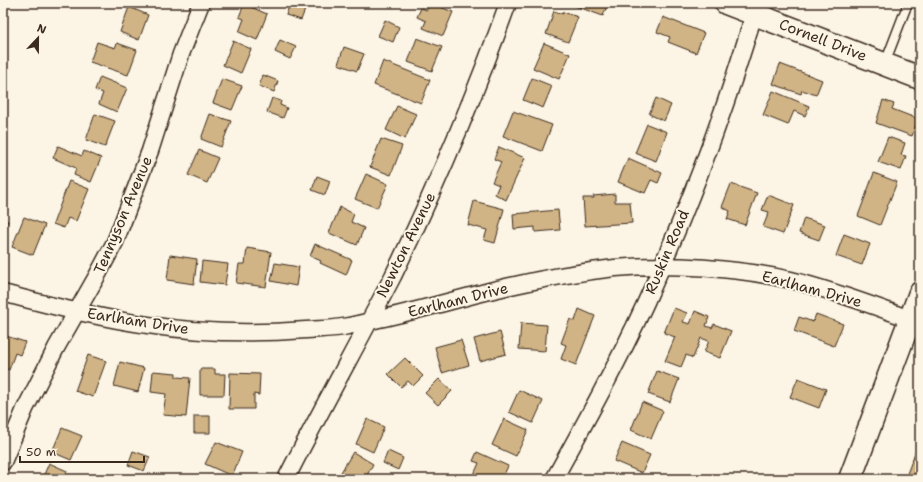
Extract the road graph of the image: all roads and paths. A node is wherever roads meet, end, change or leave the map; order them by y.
1 (201, 3) edge
2 (508, 3) edge
3 (726, 3) edge
4 (908, 3) edge
5 (754, 14) junction
6 (884, 64) junction
7 (920, 78) edge
8 (661, 267) junction
9 (3, 293) edge
10 (916, 309) edge
11 (77, 311) junction
12 (369, 321) junction
13 (3, 462) edge
14 (286, 479) edge
15 (554, 479) edge
16 (850, 479) edge

1 - 11 street, Tennyson Avenue
2 - 12 street, Newton Avenue
3 - 5 street, Cornell Drive
4 - 6 lane
5 - 6 street, Cornell Drive
5 - 8 street, Ruskin Road
6 - 7 street, Cornell Drive
8 - 10 street, Earlham Drive
8 - 12 street, Earlham Drive
8 - 15 street, Ruskin Road
9 - 11 street, Earlham Drive
10 - 16 street
11 - 12 street, Earlham Drive
11 - 13 street, Tennyson Avenue
12 - 14 street, Newton Avenue

